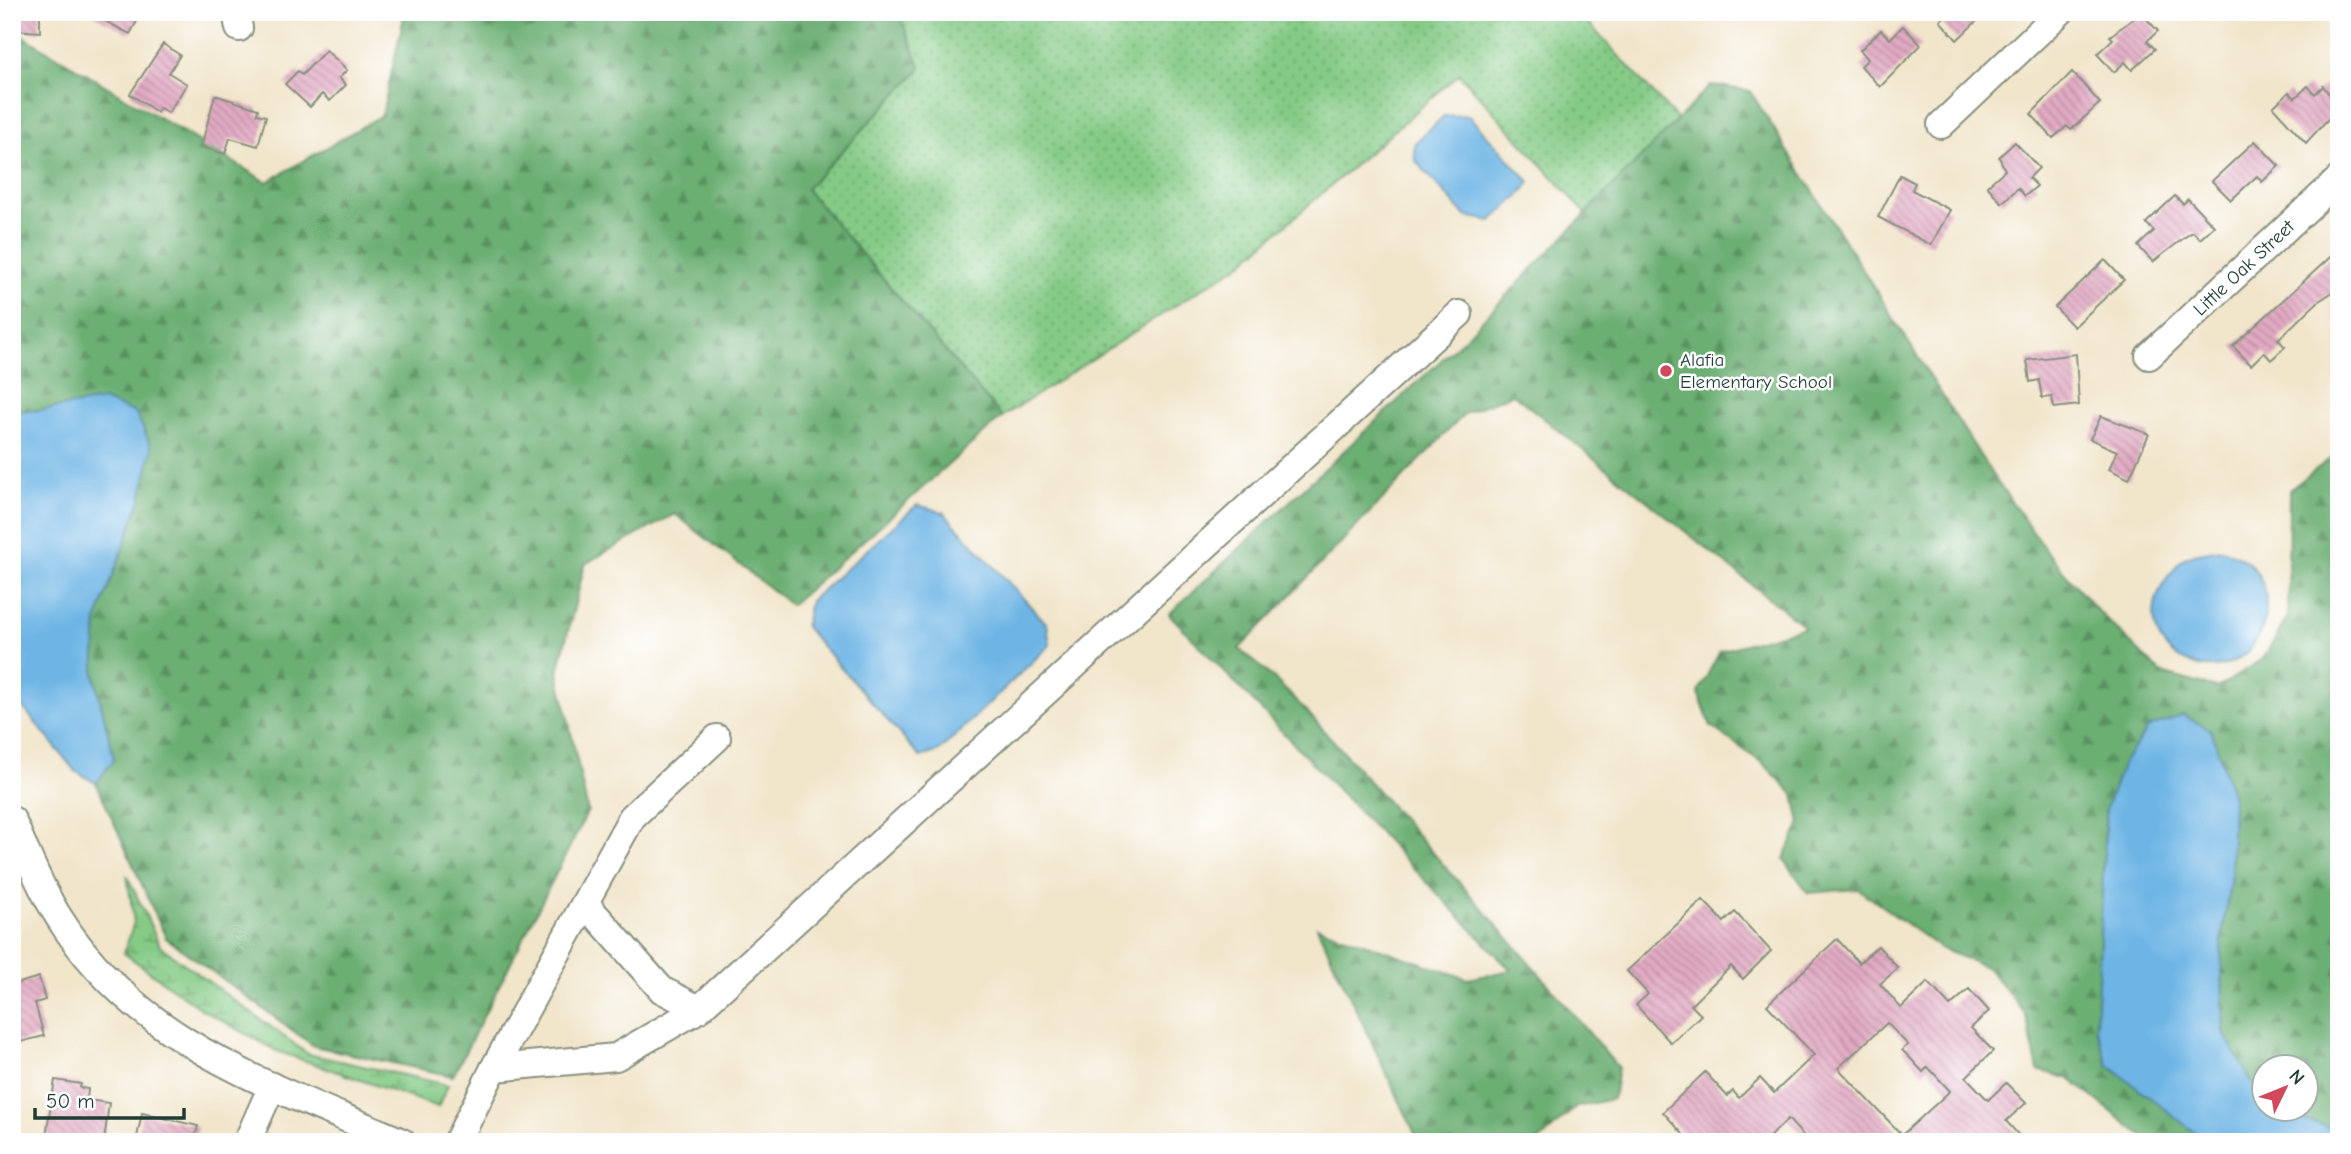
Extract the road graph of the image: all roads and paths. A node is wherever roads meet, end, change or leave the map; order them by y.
1 (2060, 12) edge
2 (1941, 125) dead end
3 (2339, 179) edge
4 (1459, 314) dead end
5 (2149, 356) dead end
6 (717, 738) dead end
7 (12, 820) edge
8 (585, 903) junction
9 (699, 1009) junction
10 (494, 1068) junction
11 (272, 1086) junction
12 (247, 1142) edge
13 (402, 1142) edge
14 (457, 1142) edge

1 - 2 street
3 - 5 street, Little Oak Street
4 - 9 street
6 - 8 street
7 - 11 street
8 - 9 street
8 - 10 street
9 - 10 street
10 - 14 street
11 - 12 street
11 - 13 street

